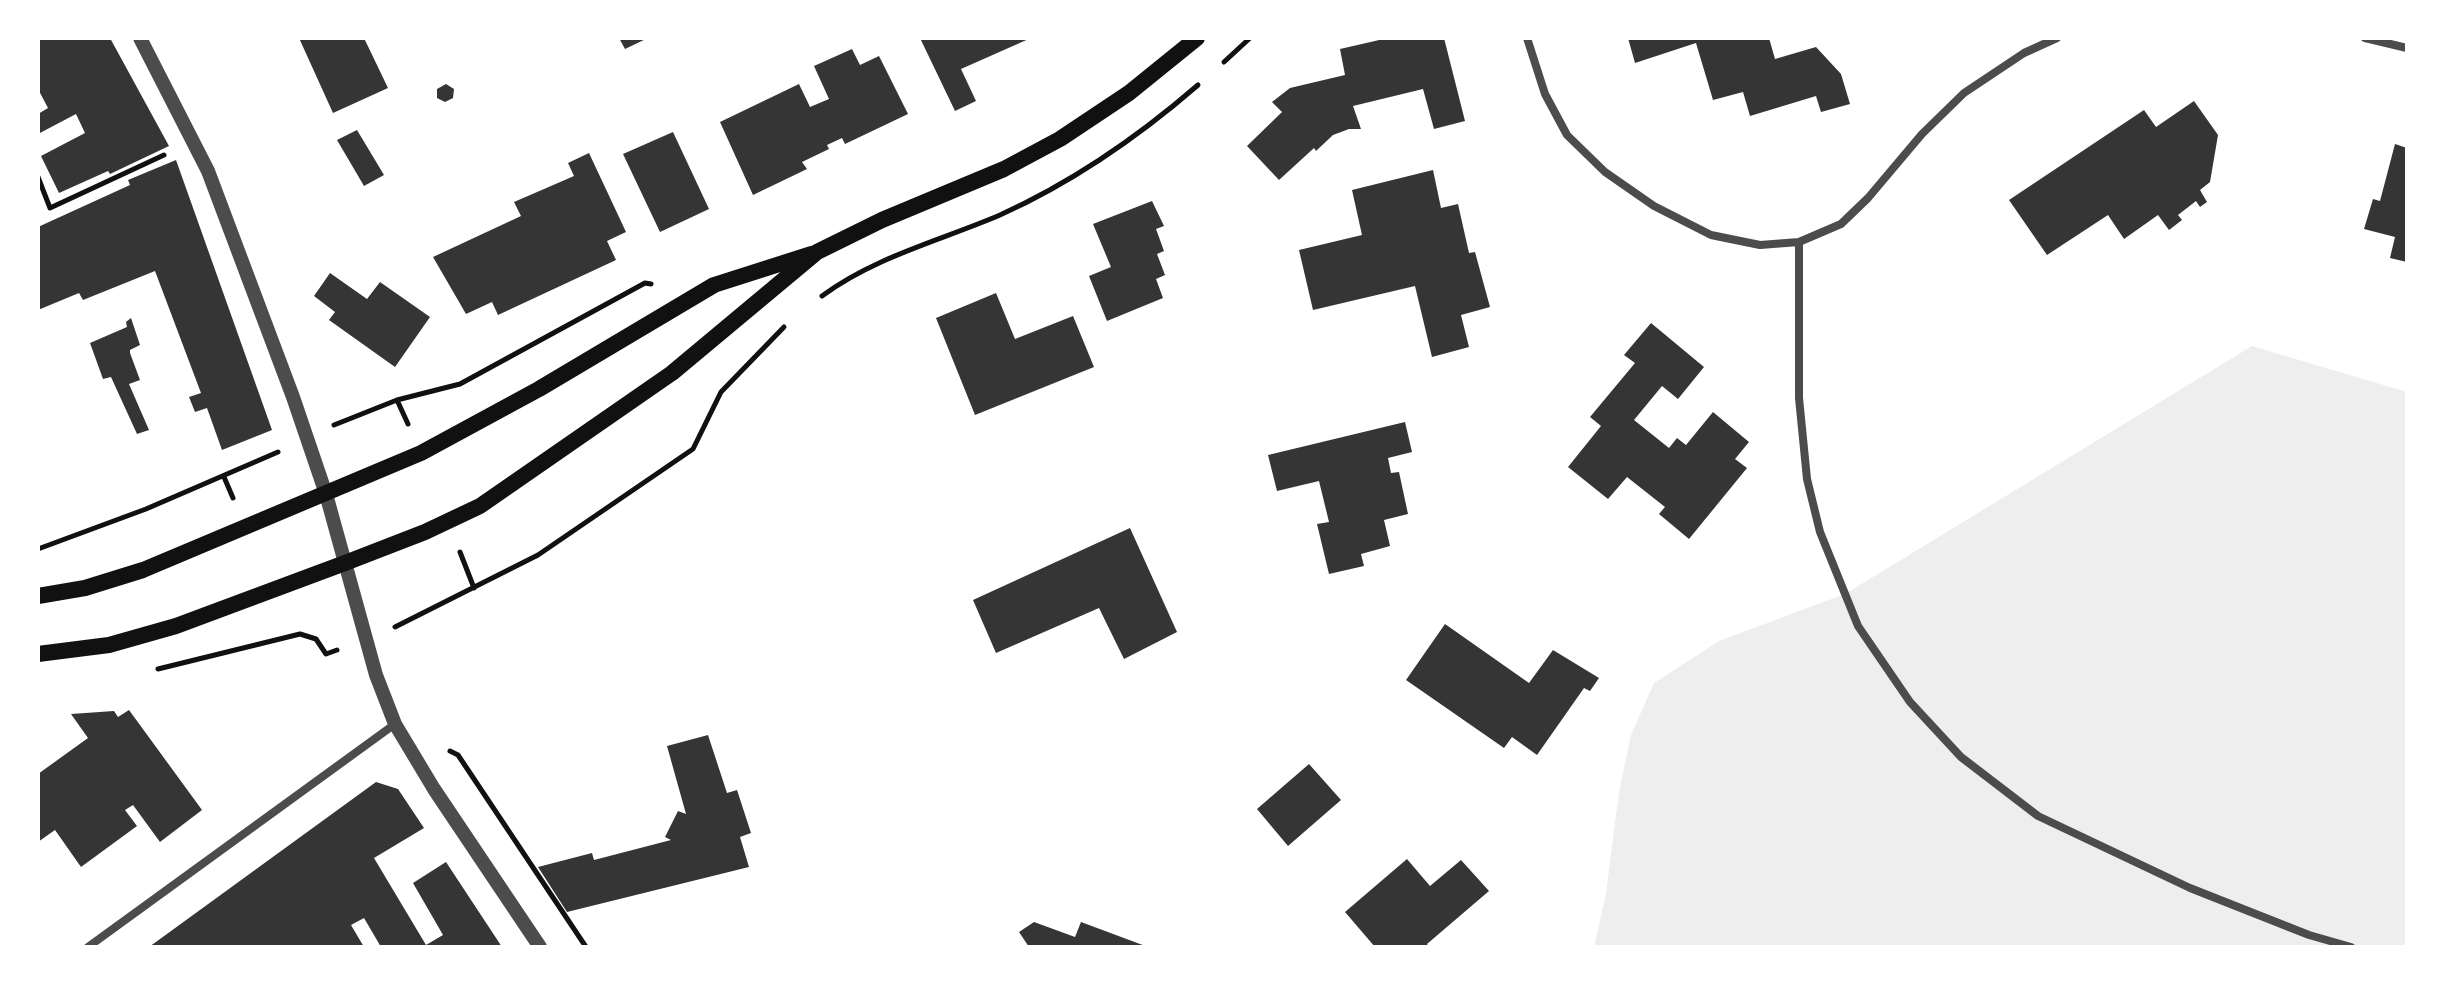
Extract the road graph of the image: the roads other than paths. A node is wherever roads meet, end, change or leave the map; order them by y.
1 (140, 38) edge
2 (1190, 38) edge
3 (1197, 38) edge
4 (1527, 38) edge
5 (2057, 38) edge
6 (2365, 38) edge
7 (2407, 48) edge
8 (1172, 57) junction
9 (1799, 242) junction
10 (817, 252) junction
11 (326, 494) junction
12 (345, 563) junction
13 (38, 596) edge
14 (38, 654) edge
15 (395, 724) junction
16 (88, 947) edge
17 (540, 947) edge
18 (2351, 947) edge

1 - 11 street
2 - 8 main road
3 - 8 main road
4 - 9 street
5 - 9 street
6 - 7 street
8 - 10 main road
9 - 18 street
10 - 11 main road
10 - 12 main road
11 - 12 street
11 - 13 main road
12 - 14 main road
12 - 15 street
15 - 16 street
15 - 17 street

